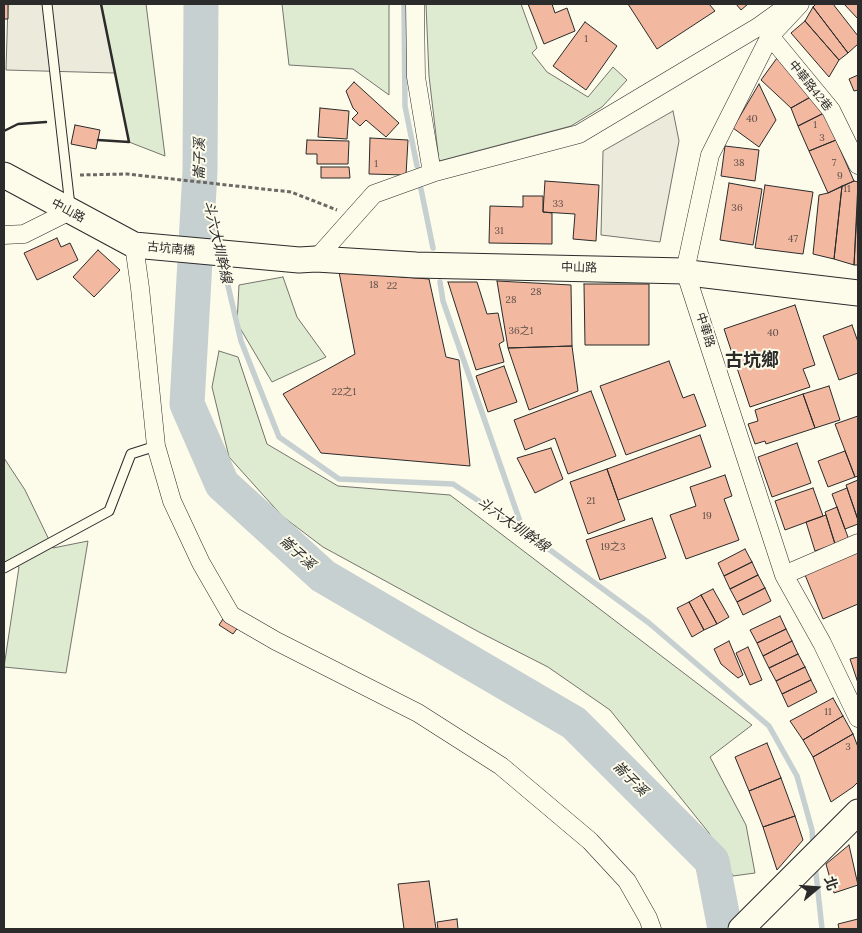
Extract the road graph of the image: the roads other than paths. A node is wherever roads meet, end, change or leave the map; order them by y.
1 (47, 4) edge
2 (415, 4) edge
3 (790, 4) edge
4 (800, 4) edge
5 (770, 36) junction
6 (858, 165) edge
7 (432, 173) junction
8 (4, 175) edge
9 (70, 211) junction
10 (4, 235) edge
11 (134, 245) junction
12 (307, 260) junction
13 (686, 271) junction
14 (858, 293) edge
15 (156, 446) junction
16 (858, 543) edge
17 (4, 568) edge
18 (784, 575) junction
19 (858, 718) edge
20 (852, 823) edge
21 (652, 929) edge
22 (741, 929) edge

1 - 9 lane
2 - 7 street
3 - 7 street
4 - 5 street, 中華路
5 - 6 street, 中華路42巷
5 - 13 street, 中華路
7 - 12 street
8 - 9 main road, 中山路
9 - 10 street
9 - 11 main road, 中山路
11 - 12 main road, 古坑南橋
11 - 15 street
12 - 13 main road, 中山路
13 - 14 main road, 中山路
13 - 18 street, 中華路
15 - 17 lane
15 - 21 street
16 - 18 street
18 - 19 street, 中華路
20 - 22 main road

